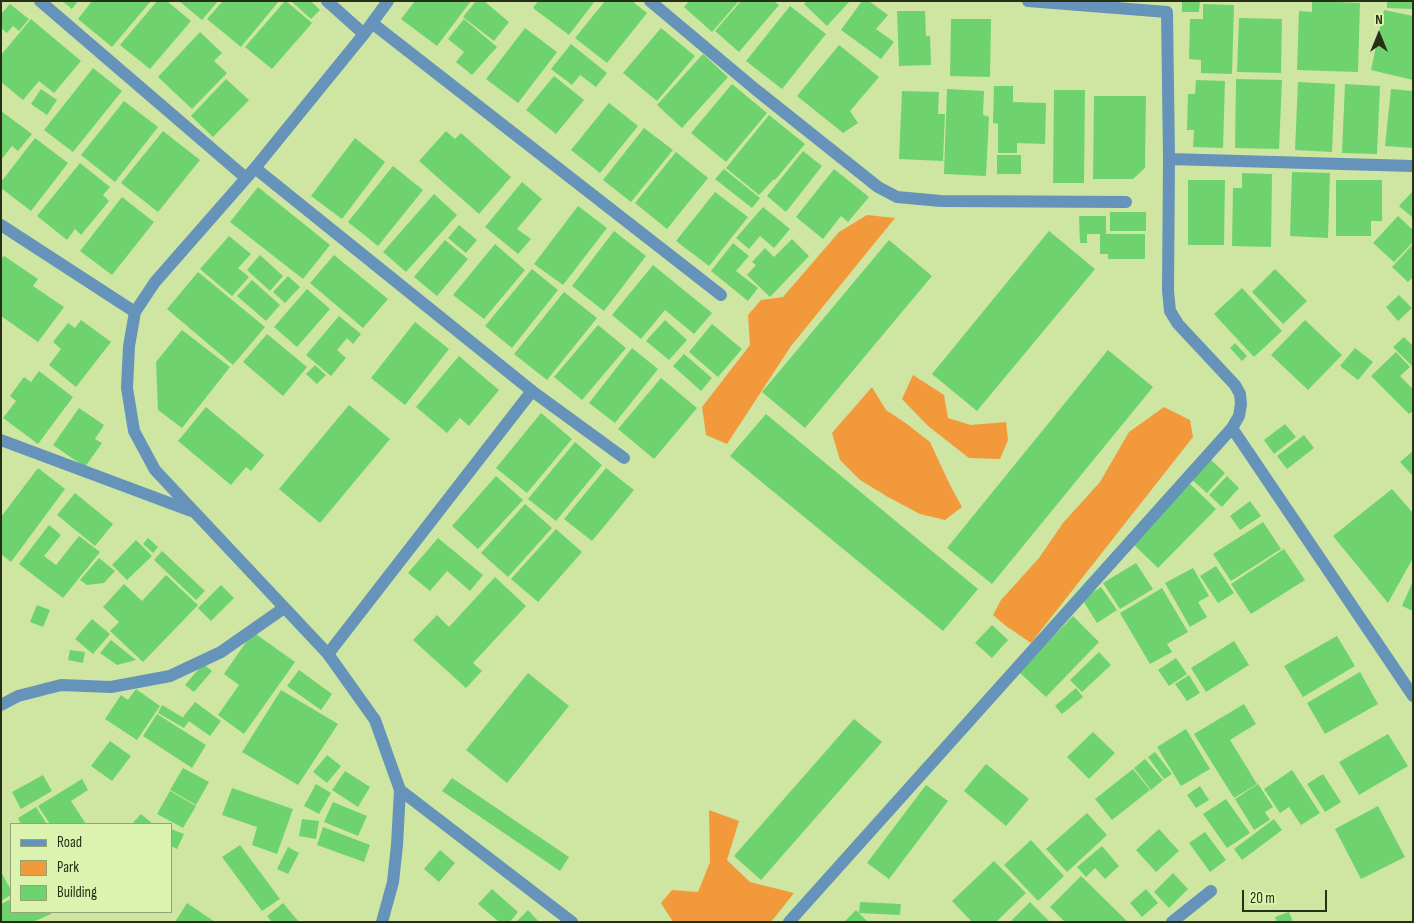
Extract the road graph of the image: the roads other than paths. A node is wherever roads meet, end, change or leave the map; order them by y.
1 (40, 1) edge
2 (327, 1) edge
3 (388, 1) edge
4 (650, 1) edge
5 (1028, 1) edge
6 (1167, 7) edge
7 (372, 23) junction
8 (364, 34) junction
9 (1169, 158) junction
10 (1413, 166) edge
11 (255, 168) junction
12 (246, 178) junction
13 (1126, 202) dead end
14 (1, 225) edge
15 (721, 295) dead end
16 (134, 312) junction
17 (532, 391) junction
18 (1232, 428) junction
19 (1, 440) edge
20 (624, 458) dead end
21 (195, 512) junction
22 (284, 608) junction
23 (328, 654) junction
24 (1413, 696) edge
25 (1, 705) edge
26 (400, 790) junction
27 (1212, 891) dead end
28 (382, 922) edge
29 (572, 922) edge
30 (789, 922) edge
31 (1172, 922) edge

1 - 12 street
2 - 8 street
3 - 7 street
4 - 13 street
5 - 6 street
6 - 9 street
7 - 8 street
7 - 15 street
8 - 11 street
9 - 10 street
9 - 18 street
11 - 12 street
11 - 17 street
12 - 16 street
14 - 16 street
16 - 21 street
17 - 20 street
17 - 23 street
18 - 24 street
18 - 30 street
19 - 21 street
21 - 22 street
22 - 23 street
22 - 25 street
23 - 26 street
26 - 28 street
26 - 29 street
27 - 31 street

